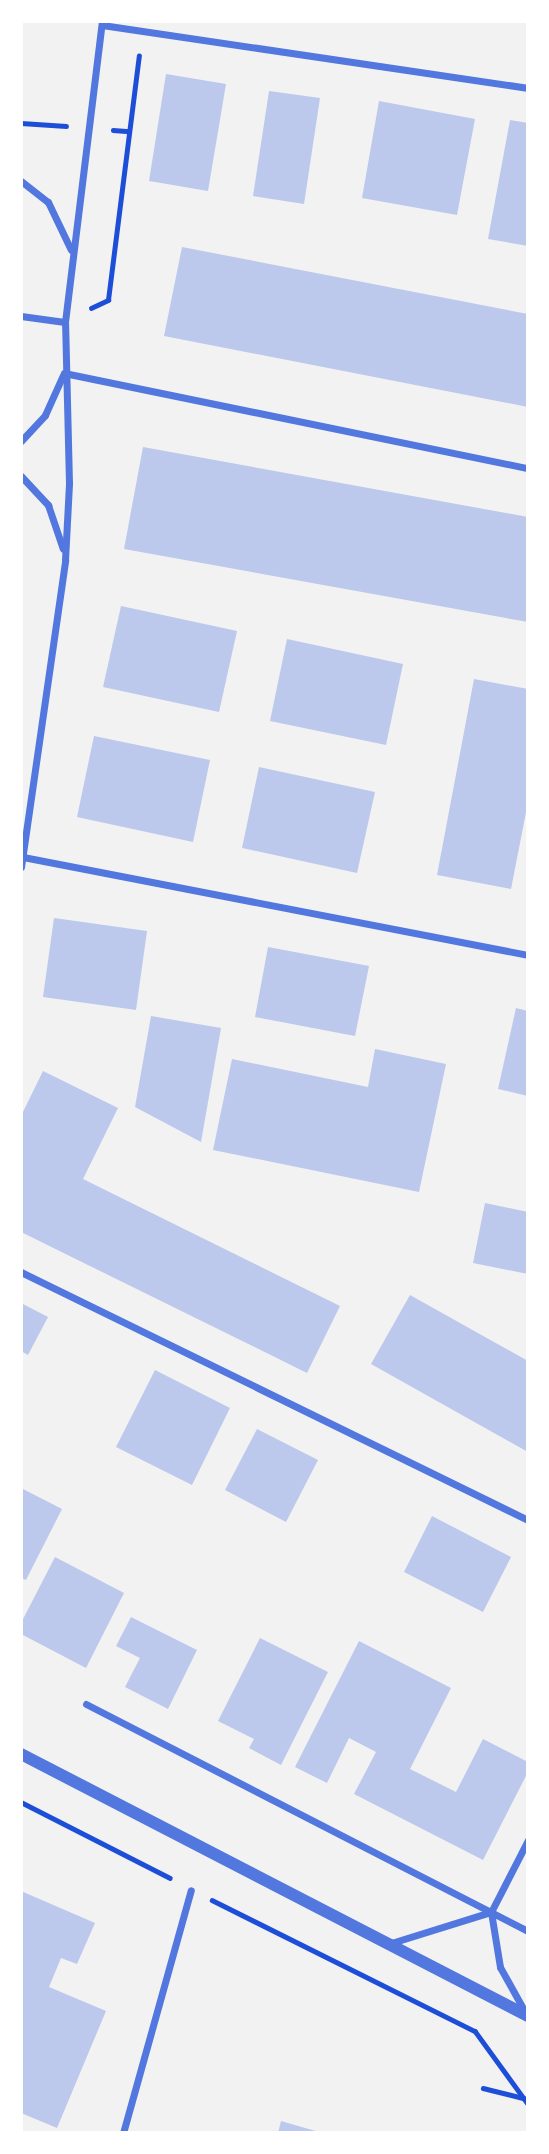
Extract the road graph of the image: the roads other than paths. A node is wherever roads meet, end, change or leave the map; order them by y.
1 (102, 23) edge
2 (528, 88) edge
3 (21, 181) edge
4 (72, 251) junction
5 (21, 316) edge
6 (65, 322) junction
7 (64, 373) junction
8 (21, 441) edge
9 (528, 468) edge
10 (21, 476) edge
11 (65, 560) junction
12 (23, 857) junction
13 (21, 867) edge
14 (528, 955) edge
15 (21, 1272) edge
16 (528, 1520) edge
17 (86, 1704) dead end
18 (21, 1754) edge
19 (528, 1840) edge
20 (191, 1890) road end
21 (491, 1912) junction
22 (528, 1931) edge
23 (387, 1944) junction
24 (528, 2017) edge
25 (123, 2133) edge

1 - 2 street
1 - 4 street
3 - 4 street
4 - 6 street
5 - 6 street
6 - 7 street
7 - 8 street
7 - 9 street
7 - 11 street
10 - 11 street
11 - 12 street
12 - 13 street
12 - 14 street
15 - 16 street
17 - 21 street
18 - 23 street
19 - 21 street
20 - 25 street
21 - 22 street
21 - 23 street
21 - 24 street
23 - 24 street

